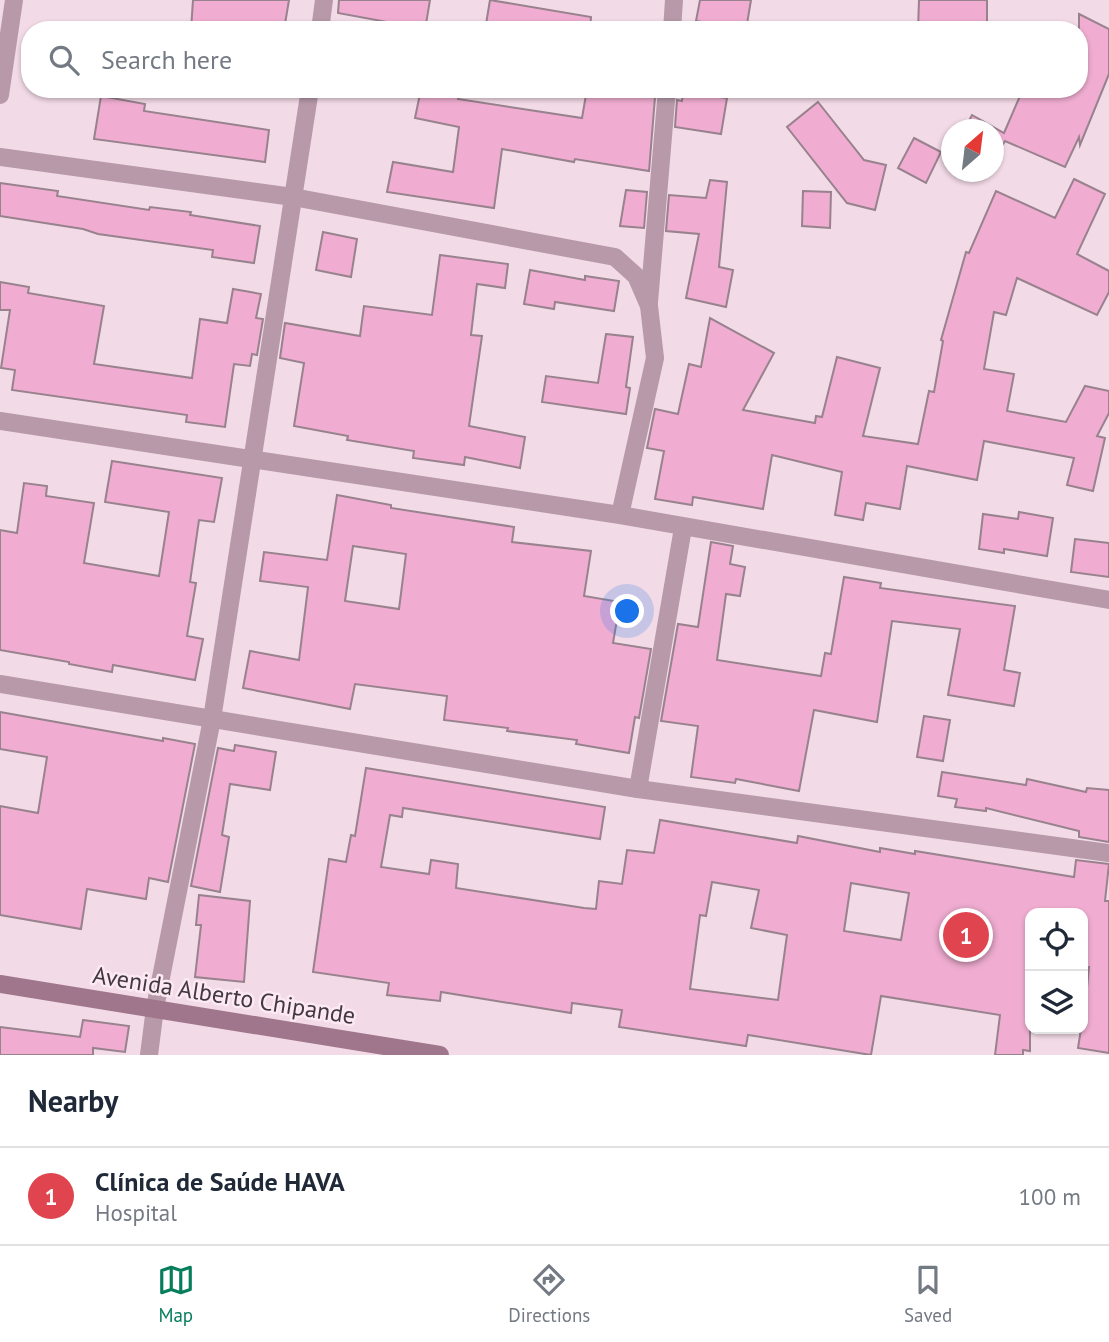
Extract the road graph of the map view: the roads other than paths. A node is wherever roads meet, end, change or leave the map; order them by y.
1 (14, 0) edge
2 (324, 0) edge
3 (674, 0) edge
4 (321, 21) edge
5 (673, 21) edge
6 (0, 94) edge
7 (309, 98) edge
8 (666, 98) edge
9 (0, 157) edge
10 (293, 197) junction
11 (649, 306) junction
12 (0, 421) edge
13 (253, 458) junction
14 (620, 515) junction
15 (684, 528) junction
16 (1109, 600) edge
17 (0, 684) edge
18 (212, 719) junction
19 (638, 789) junction
20 (1109, 853) edge
21 (0, 984) edge
22 (155, 1008) junction
23 (149, 1055) edge
24 (440, 1055) edge

1 - 6 street
2 - 4 street
3 - 5 street
7 - 10 street
8 - 11 street
9 - 10 street
10 - 11 street
10 - 13 street
11 - 14 street
12 - 13 street
13 - 14 street
13 - 18 street
14 - 15 street
15 - 16 street
15 - 19 street
17 - 18 street
18 - 19 street
18 - 22 street
19 - 20 street
21 - 22 main road, Avenida Alberto Chipande
22 - 23 street
22 - 24 main road, Avenida Alberto Chipande

